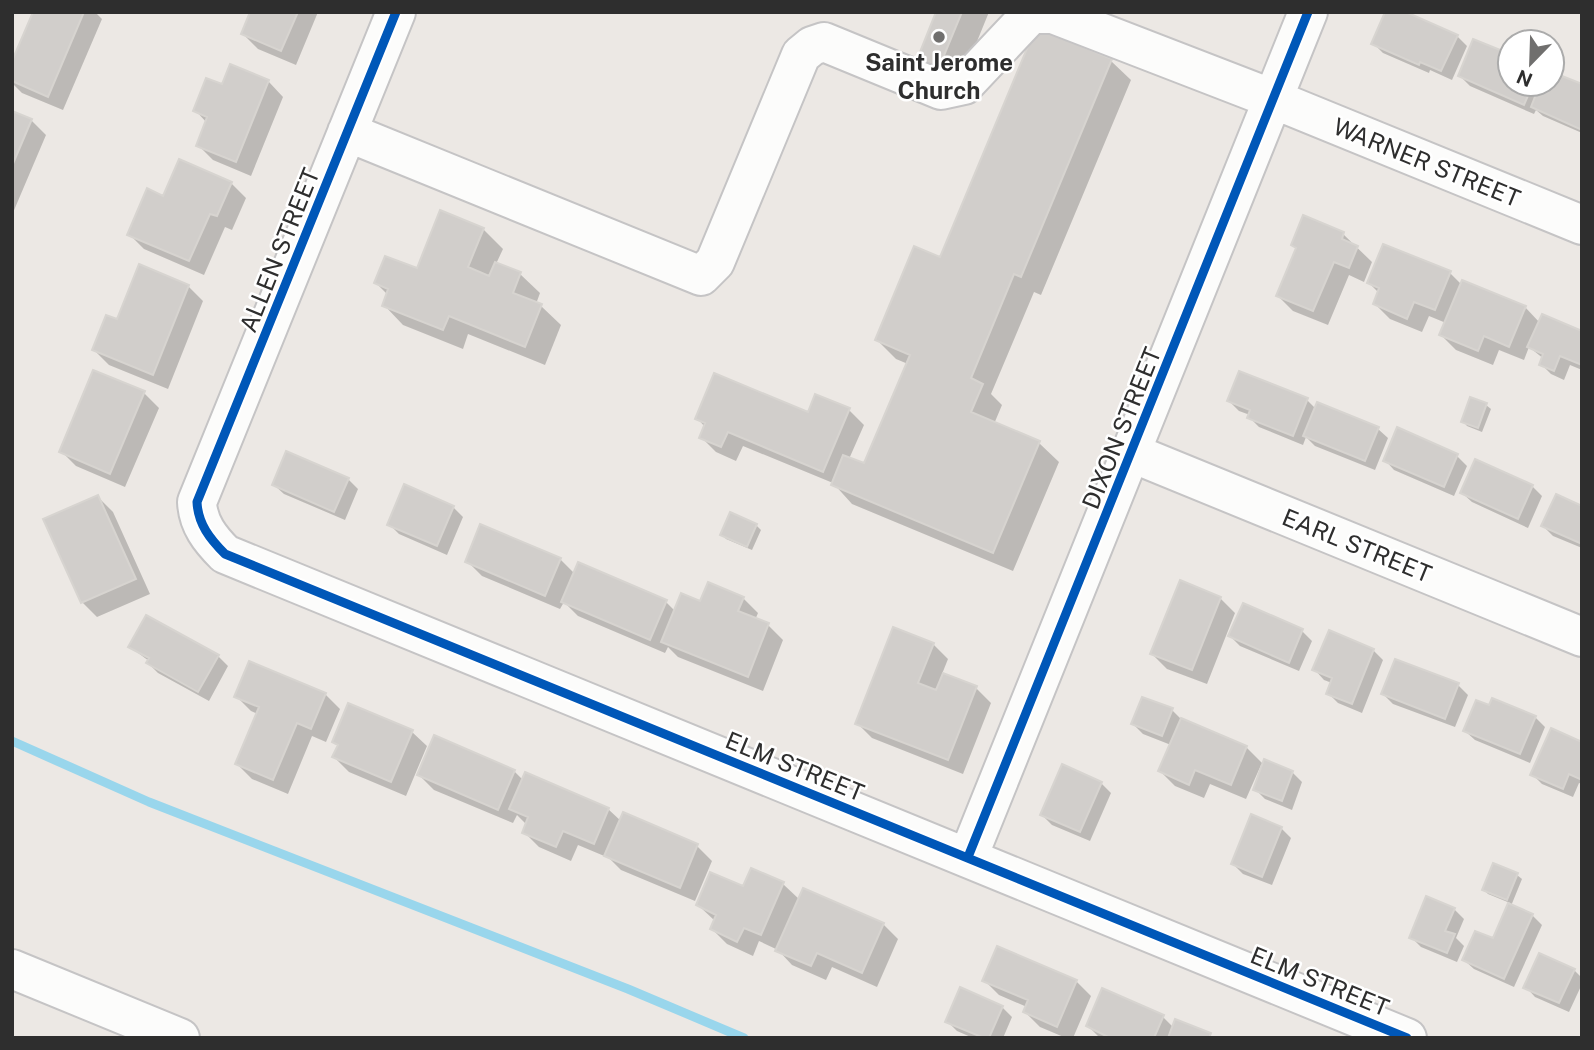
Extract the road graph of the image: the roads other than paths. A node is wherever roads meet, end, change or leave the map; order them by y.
1 (396, 12) edge
2 (1308, 12) edge
3 (1031, 13) edge
4 (1273, 99) junction
5 (347, 132) junction
6 (1582, 225) edge
7 (1132, 453) junction
8 (197, 502) joint
9 (1582, 637) edge
10 (968, 857) junction
11 (12, 969) edge
12 (128, 1028) edge
13 (180, 1038) edge
14 (1407, 1038) edge

1 - 5 street, ALLEN STREET
2 - 4 street, DIXON STREET
3 - 4 street, WARNER STREET
3 - 5 street
4 - 6 street, WARNER STREET
4 - 7 street, DIXON STREET
5 - 8 street, ALLEN STREET
7 - 9 street, EARL STREET
7 - 10 street, DIXON STREET
8 - 10 street, ELM STREET
10 - 14 street, ELM STREET
11 - 12 street
12 - 13 street

